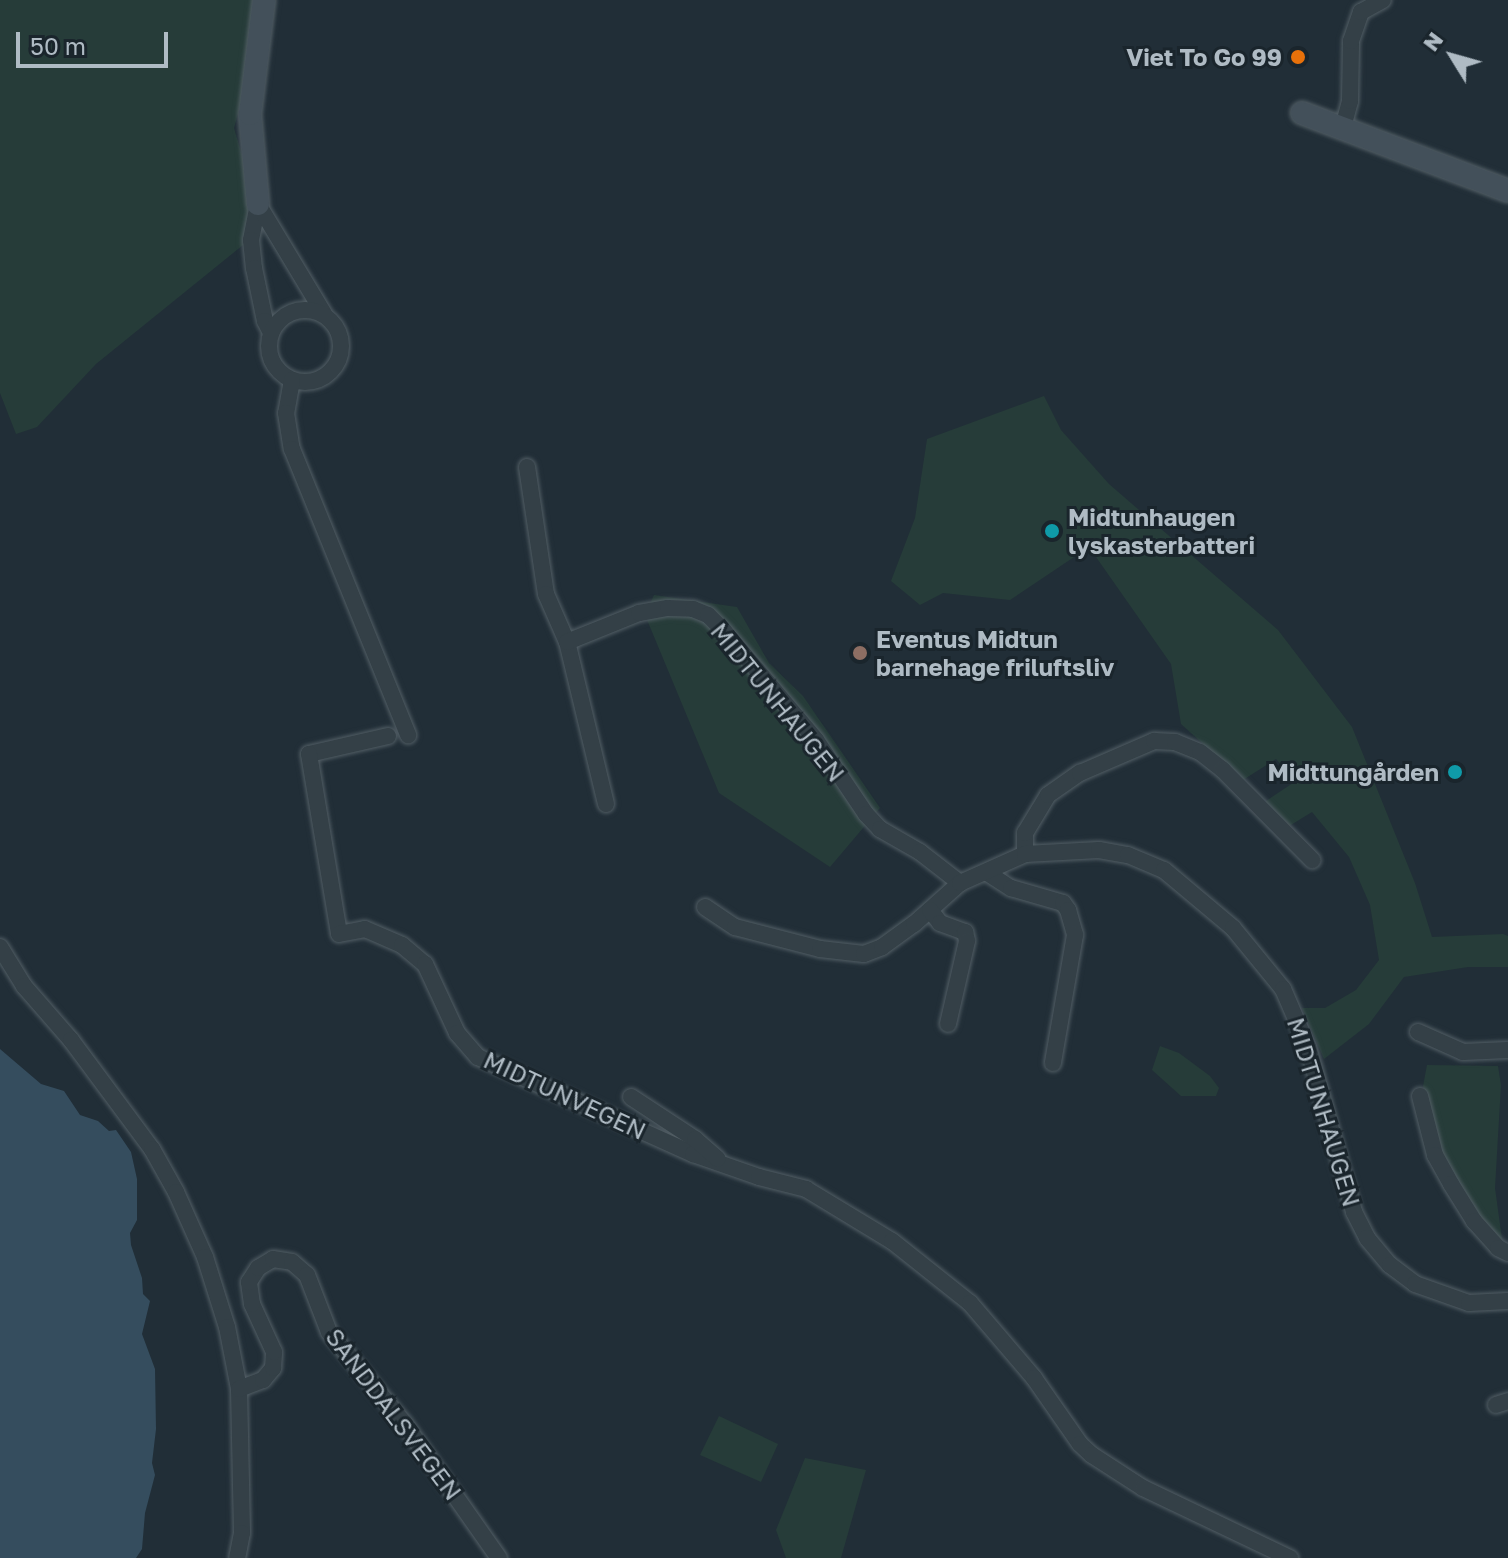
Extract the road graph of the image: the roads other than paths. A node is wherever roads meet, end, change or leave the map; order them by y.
1 (264, 0) edge
2 (1383, 0) edge
3 (1302, 113) dead end
4 (1342, 131) junction
5 (1508, 191) edge
6 (258, 204) junction
7 (324, 314) junction
8 (271, 333) junction
9 (292, 380) junction
10 (527, 467) dead end
11 (567, 642) junction
12 (408, 735) dead end
13 (388, 736) dead end
14 (606, 804) dead end
15 (1025, 854) junction
16 (1312, 860) dead end
17 (986, 872) junction
18 (960, 883) junction
19 (705, 907) dead end
20 (930, 910) junction
21 (0, 947) edge
22 (948, 1024) dead end
23 (1418, 1032) dead end
24 (1508, 1050) edge
25 (1053, 1063) dead end
26 (1420, 1096) dead end
27 (631, 1097) dead end
28 (728, 1167) junction
29 (1508, 1253) edge
30 (1508, 1301) edge
31 (239, 1389) junction
32 (237, 1558) edge
33 (499, 1558) edge
34 (1290, 1558) edge

1 - 6 street
2 - 4 street
3 - 4 street
4 - 5 street
6 - 7 street
6 - 8 street
7 - 8 street
7 - 9 street
8 - 9 street
9 - 12 street
10 - 11 street
11 - 14 street
11 - 18 street, MIDTUNHAUGEN
13 - 28 street, MIDTUNVEGEN
15 - 16 street
15 - 17 street, MIDTUNHAUGEN
15 - 30 street, MIDTUNHAUGEN
17 - 18 street, MIDTUNHAUGEN
17 - 25 street
18 - 20 street, MIDTUNHAUGEN
19 - 20 street, MIDTUNHAUGEN
20 - 22 street
21 - 31 street
23 - 24 street
26 - 29 street
27 - 28 street, MIDTUNVEGEN
28 - 34 street, MIDTUNVEGEN
31 - 32 street
31 - 33 street, SANDDALSVEGEN

